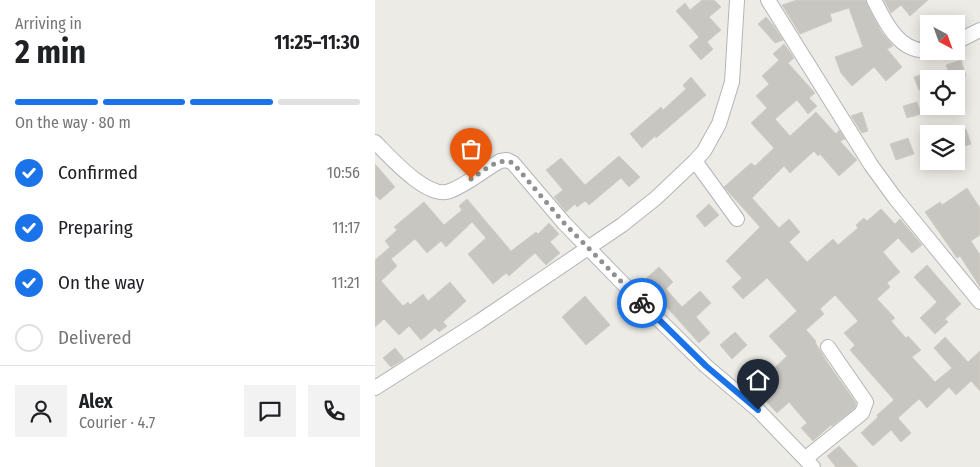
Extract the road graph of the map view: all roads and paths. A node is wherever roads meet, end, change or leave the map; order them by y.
1 (737, 0) edge
2 (768, 0) edge
3 (874, 0) edge
4 (980, 30) edge
5 (965, 38) edge
6 (920, 51) edge
7 (375, 142) edge
8 (696, 163) junction
9 (737, 219) dead end
10 (591, 250) junction
11 (980, 302) edge
12 (828, 347) dead end
13 (375, 388) edge
14 (810, 463) edge

1 - 8 street
2 - 11 street
3 - 6 street
4 - 5 street
7 - 10 street
8 - 9 street
8 - 10 street
10 - 13 street
10 - 14 street
12 - 14 street

